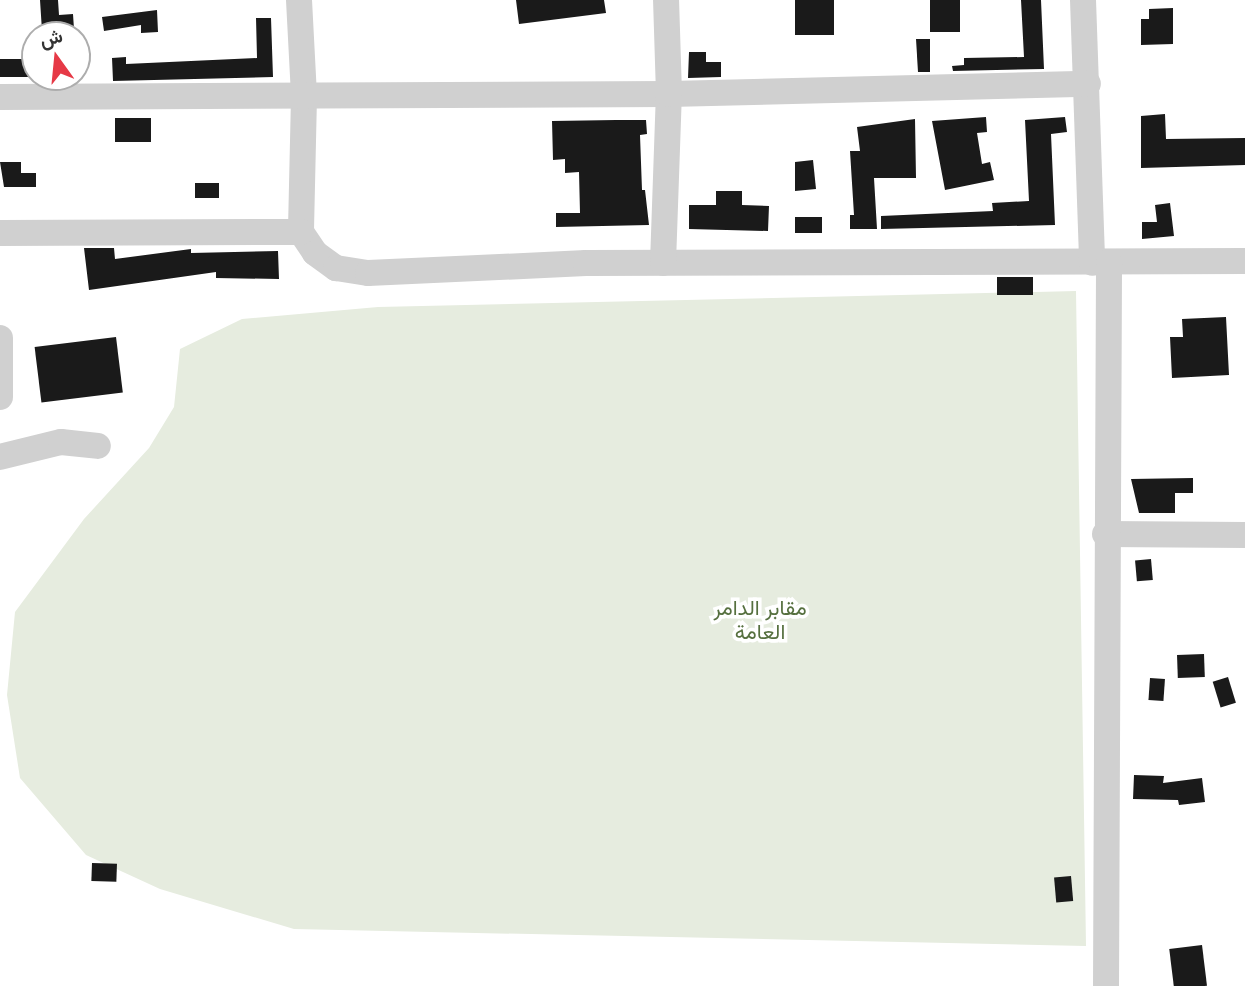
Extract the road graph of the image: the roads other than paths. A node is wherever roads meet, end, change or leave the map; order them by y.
1 (299, 0) edge
2 (666, 0) edge
3 (1083, 0) edge
4 (1088, 84) junction
5 (669, 94) junction
6 (0, 97) edge
7 (304, 97) junction
8 (301, 232) junction
9 (0, 233) edge
10 (1245, 261) edge
11 (663, 263) junction
12 (1101, 263) junction
13 (0, 338) edge
14 (0, 397) edge
15 (98, 446) dead end
16 (0, 457) edge
17 (1105, 534) junction
18 (1245, 535) edge
19 (1106, 986) edge

1 - 7 street
2 - 5 street
3 - 4 street
4 - 5 street
4 - 12 street
5 - 7 street
5 - 11 street
6 - 7 street
7 - 8 street
8 - 9 street
8 - 11 street
10 - 12 street
11 - 12 street
12 - 17 street
13 - 14 street
15 - 16 street
17 - 18 street
17 - 19 street

